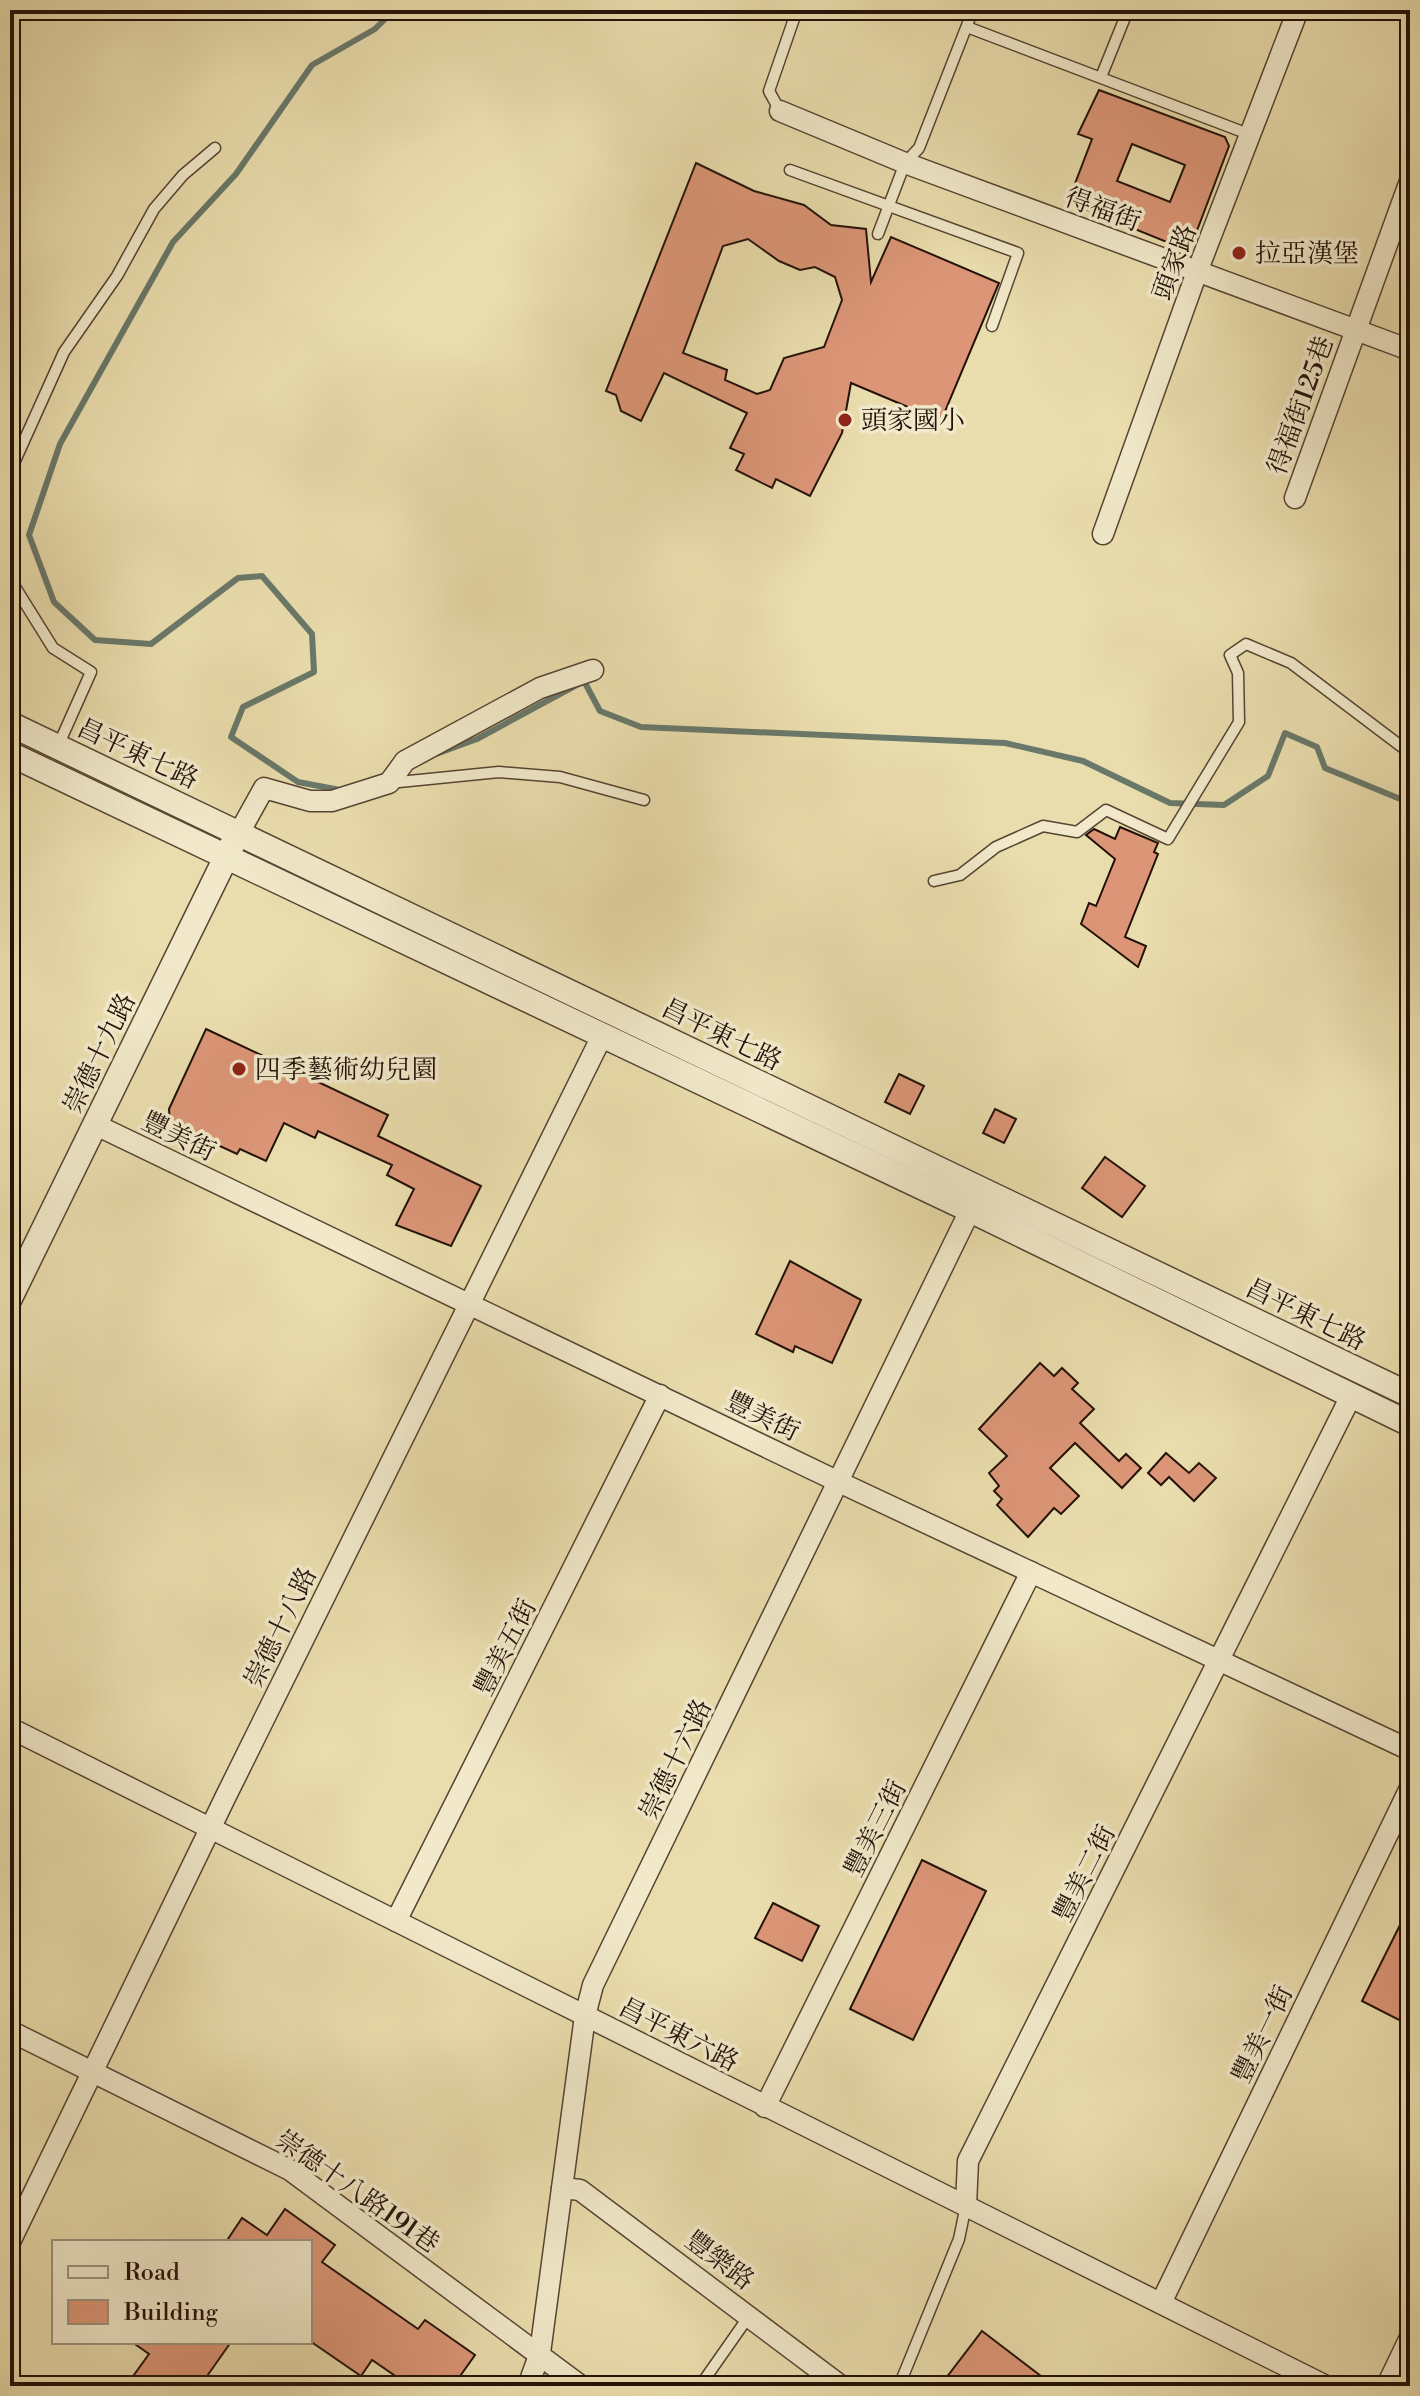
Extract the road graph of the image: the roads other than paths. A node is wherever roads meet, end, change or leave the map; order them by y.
1 (797, 10) edge
2 (973, 10) edge
3 (1128, 10) edge
4 (1298, 10) edge
5 (967, 27) junction
6 (1101, 77) junction
7 (780, 111) joint
8 (1251, 135) junction
9 (215, 148) dead end
10 (905, 163) junction
11 (790, 170) dead end
12 (1410, 181) edge
13 (889, 205) junction
14 (878, 234) dead end
15 (1197, 272) junction
16 (992, 326) dead end
17 (1354, 330) junction
18 (1410, 350) edge
19 (10, 472) edge
20 (1295, 498) dead end
21 (1103, 534) dead end
22 (10, 579) edge
23 (593, 670) dead end
24 (10, 724) edge
25 (58, 746) junction
26 (1410, 753) edge
27 (10, 754) edge
28 (389, 783) junction
29 (644, 800) dead end
30 (239, 833) junction
31 (225, 858) junction
32 (934, 881) dead end
33 (602, 1036) junction
34 (96, 1125) junction
35 (976, 1200) junction
36 (10, 1298) edge
37 (469, 1304) junction
38 (660, 1395) junction
39 (1410, 1395) edge
40 (1351, 1396) junction
41 (1410, 1424) edge
42 (841, 1483) junction
43 (1031, 1572) junction
44 (1219, 1660) junction
45 (10, 1728) edge
46 (1410, 1750) edge
47 (1410, 1788) edge
48 (209, 1829) junction
49 (396, 1921) junction
50 (585, 2016) junction
51 (10, 2031) edge
52 (91, 2069) junction
53 (765, 2107) junction
54 (562, 2188) junction
55 (966, 2205) junction
56 (10, 2242) edge
57 (1161, 2303) junction
58 (749, 2316) junction
59 (1410, 2342) edge
60 (540, 2353) junction
61 (833, 2384) edge
62 (528, 2386) edge
63 (581, 2386) edge
64 (700, 2386) edge
65 (899, 2386) edge
66 (1326, 2386) edge
67 (1389, 2386) edge

1 - 7 lane
2 - 5 lane
3 - 6 lane
4 - 8 street, 頭家路
5 - 6 lane
5 - 10 lane
6 - 8 lane
7 - 10 street, 得福街
8 - 15 street, 頭家路
9 - 19 lane
10 - 13 lane
10 - 15 street, 得福街
11 - 13 lane
12 - 17 street, 得福街125巷
13 - 14 lane
13 - 16 lane
15 - 17 street, 得福街
15 - 21 street, 頭家路
17 - 18 street, 得福街
17 - 20 street, 得福街125巷
22 - 25 lane
23 - 28 street
24 - 25 street, 昌平東七路
25 - 30 street, 昌平東七路
26 - 32 lane
27 - 31 street, 昌平東七路
28 - 29 lane
28 - 30 street
30 - 31 street, 崇德十九路
30 - 35 street, 昌平東七路
31 - 33 street, 昌平東七路
31 - 34 street, 崇德十九路
33 - 35 street, 昌平東七路
33 - 37 street, 崇德十八路
34 - 36 street, 崇德十九路
34 - 37 street, 豐美街
35 - 39 street, 昌平東七路
35 - 40 street, 昌平東七路
35 - 42 street, 崇德十六路
37 - 38 street, 豐美街
37 - 48 street, 崇德十八路
38 - 42 street, 豐美街
38 - 49 street, 豐美五街
40 - 41 street, 昌平東七路
40 - 44 street, 豐美二街
42 - 43 street, 豐美街
42 - 50 street, 崇德十六路
43 - 44 street, 豐美街
43 - 53 street, 豐美三街
44 - 46 street, 豐美街
44 - 55 street, 豐美二街
45 - 48 street, 昌平東六路
47 - 57 street, 豐美一街
48 - 49 street, 昌平東六路
48 - 52 street, 崇德十八路
49 - 50 street, 昌平東六路
50 - 53 street, 昌平東六路
50 - 54 street, 崇德十六路
51 - 52 street, 崇德十八路191巷
52 - 56 street, 崇德十八路
52 - 60 street, 崇德十八路191巷
53 - 55 street, 昌平東六路
54 - 58 street, 豐樂路
54 - 60 street, 崇德十六路
55 - 57 street, 昌平東六路
55 - 65 lane, 豐美二街
57 - 66 street, 昌平東六路
58 - 61 street, 豐樂路
58 - 64 lane
59 - 67 street
60 - 62 street, 崇德十六路
60 - 63 street, 崇德十八路191巷

